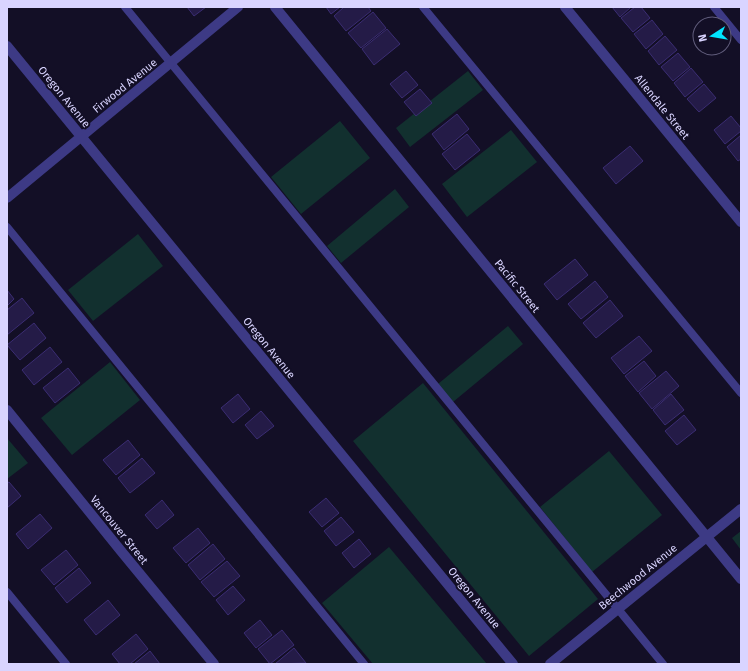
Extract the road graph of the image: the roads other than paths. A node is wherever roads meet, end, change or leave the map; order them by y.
1 (125, 7) edge
2 (238, 7) edge
3 (275, 7) edge
4 (423, 7) edge
5 (565, 7) edge
6 (714, 7) edge
7 (741, 40) edge
8 (7, 46) edge
9 (171, 63) junction
10 (81, 137) junction
11 (7, 198) edge
12 (741, 222) edge
13 (7, 227) edge
14 (741, 393) edge
15 (7, 410) edge
16 (741, 509) edge
17 (706, 537) junction
18 (741, 579) edge
19 (7, 592) edge
20 (618, 609) junction
21 (66, 664) edge
22 (214, 664) edge
23 (364, 664) edge
24 (513, 664) edge
25 (550, 664) edge
26 (663, 664) edge

1 - 9 lane
2 - 9 street, Firwood Avenue
3 - 17 street, Pacific Street
4 - 14 lane
5 - 12 street, Allendale Street
6 - 7 lane
8 - 10 street, Oregon Avenue
9 - 10 street, Firwood Avenue
9 - 20 lane
10 - 11 street, Firwood Avenue
10 - 24 street, Oregon Avenue
13 - 23 lane
15 - 22 street, Vancouver Street
16 - 17 street, Beechwood Avenue
17 - 18 street, Pacific Street
17 - 20 street, Beechwood Avenue
19 - 21 lane
20 - 25 street, Beechwood Avenue
20 - 26 lane

